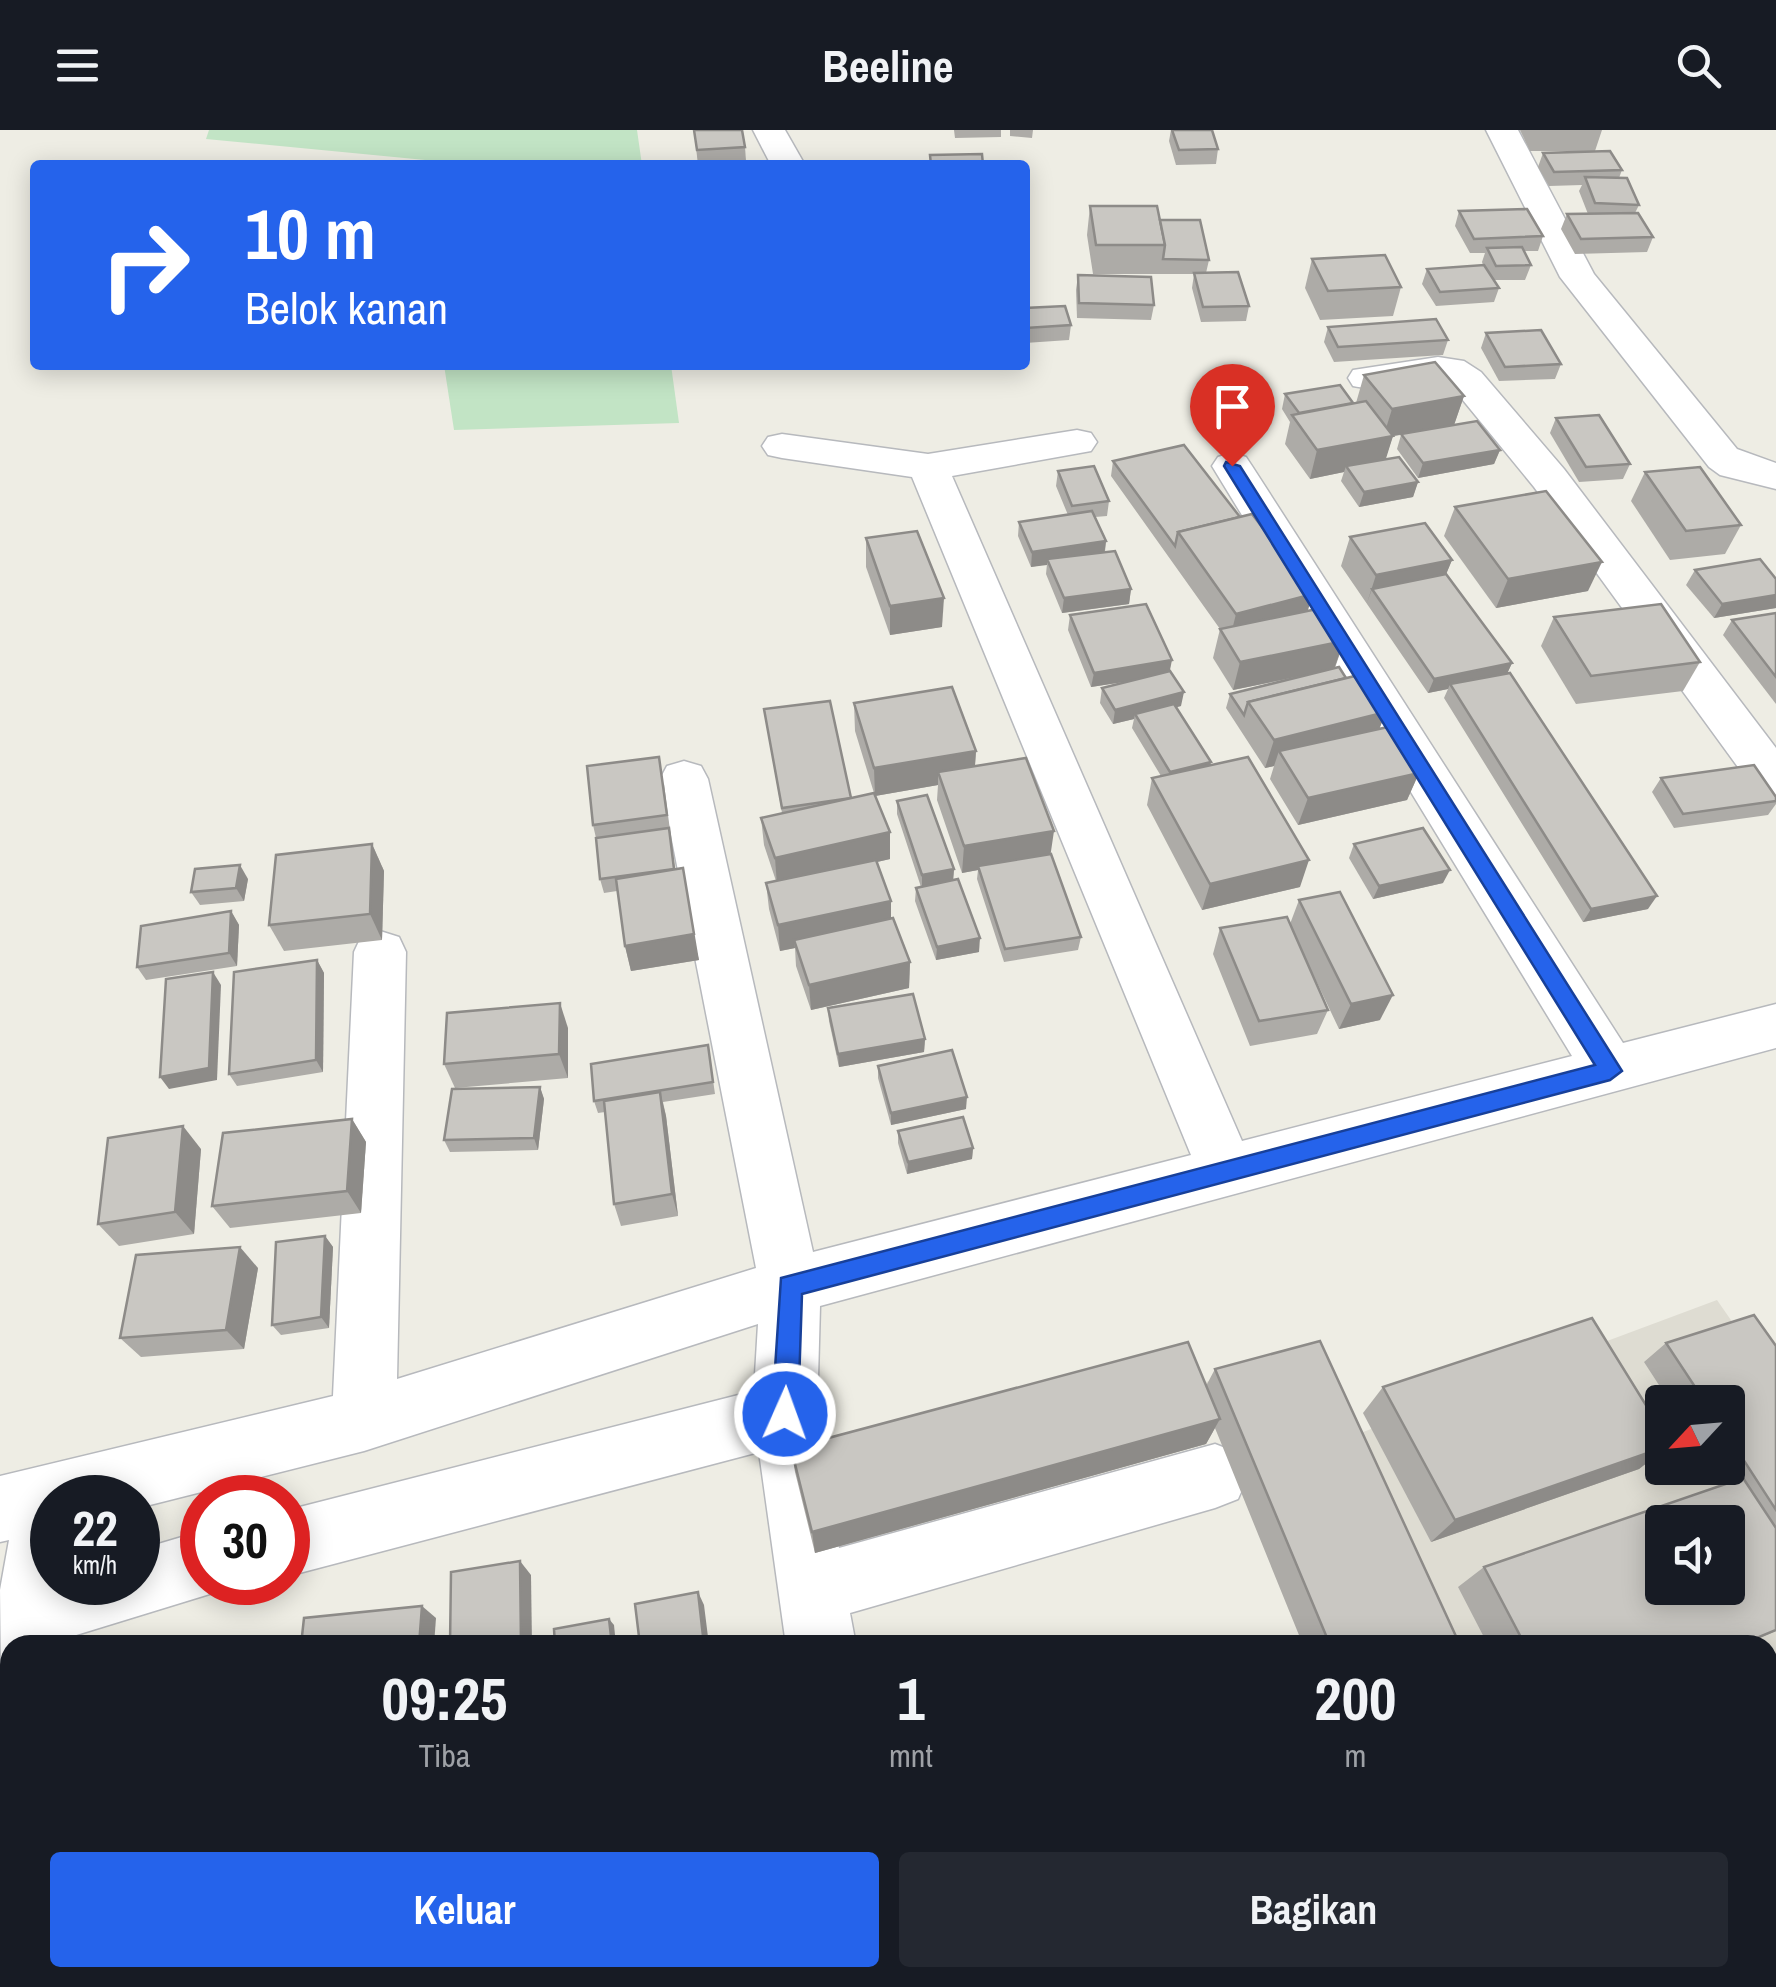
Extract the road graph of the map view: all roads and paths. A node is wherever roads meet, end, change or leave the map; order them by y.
1 (769, 130) edge
2 (1502, 130) edge
3 (785, 160) edge
4 (1366, 378) edge
5 (1077, 442) dead end
6 (782, 446) dead end
7 (1232, 466) dead end
8 (928, 467) junction
9 (1776, 476) edge
10 (684, 779) dead end
11 (1776, 783) edge
12 (380, 952) dead end
13 (1776, 1026) edge
14 (1610, 1071) junction
15 (1226, 1173) junction
16 (790, 1286) junction
17 (785, 1414) junction
18 (364, 1420) junction
19 (1216, 1476) dead end
20 (24, 1503) edge
21 (310, 1536) edge
22 (180, 1573) edge
23 (816, 1617) edge
24 (28, 1630) edge

1 - 3 street
2 - 9 street
4 - 11 street
5 - 8 street
6 - 8 street
7 - 14 street
8 - 15 street
10 - 16 street
12 - 18 street
13 - 14 street
14 - 15 street
15 - 16 street
16 - 17 street
16 - 18 street
17 - 21 street
17 - 23 street
18 - 20 street
19 - 23 street
20 - 24 street
22 - 24 street

